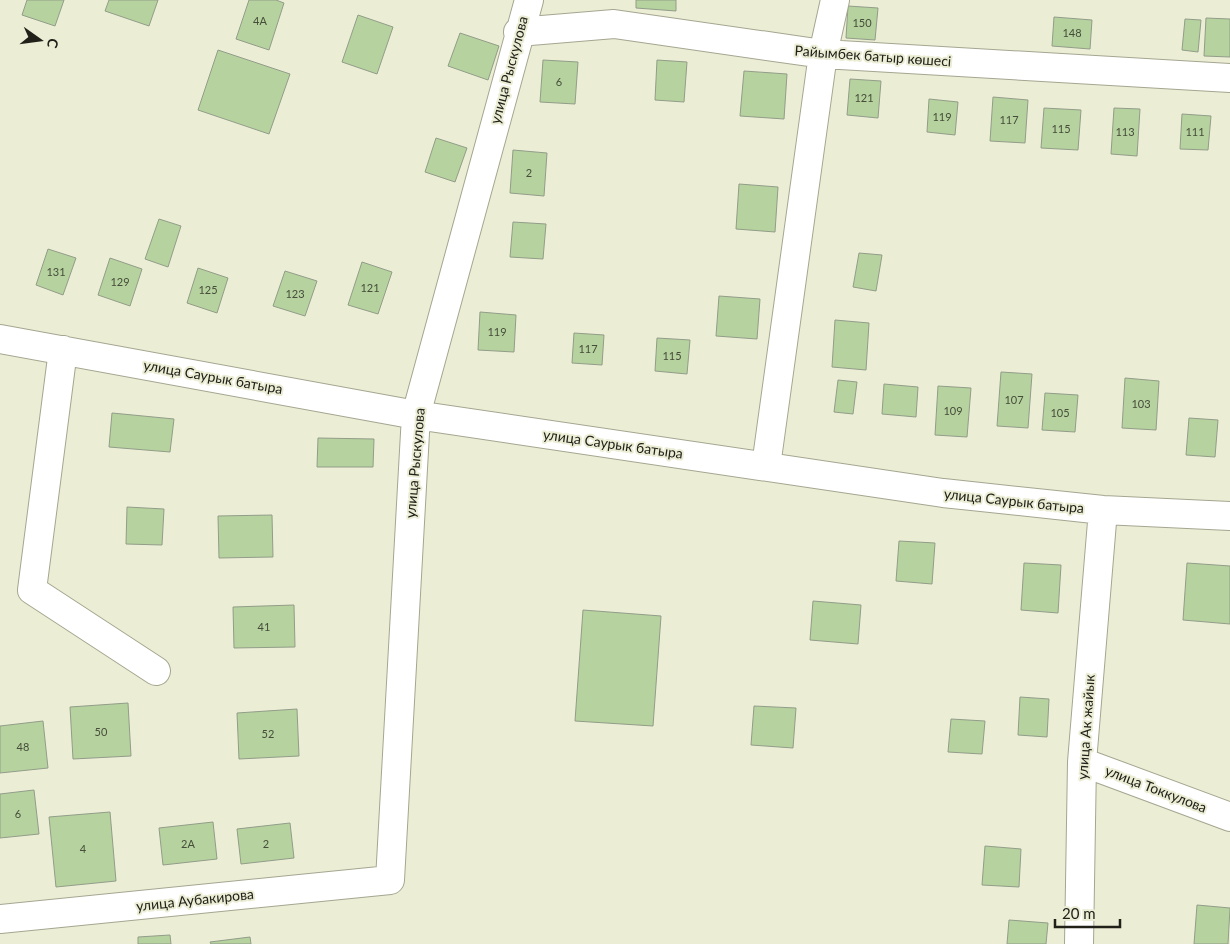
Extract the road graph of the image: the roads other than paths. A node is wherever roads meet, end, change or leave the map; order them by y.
1 (529, 0) edge
2 (835, 0) edge
3 (518, 32) junction
4 (823, 54) junction
5 (1230, 78) edge
6 (0, 339) edge
7 (63, 350) junction
8 (416, 415) junction
9 (766, 466) junction
10 (1103, 510) junction
11 (1230, 516) edge
12 (156, 671) dead end
13 (1082, 762) junction
14 (1230, 817) edge
15 (390, 880) joint
16 (0, 919) edge
17 (1080, 944) edge

1 - 3 street, улица Рыскулова
2 - 4 street
3 - 4 street, Райымбек батыр көшесі
3 - 8 street, улица Рыскулова
4 - 5 street, Райымбек батыр көшесі
4 - 9 street
6 - 7 street, улица Саурык батыра
7 - 8 street, улица Саурык батыра
7 - 12 street
8 - 9 street, улица Саурык батыра
8 - 15 street, улица Рыскулова
9 - 10 street, улица Саурык батыра
10 - 11 street, улица Саурык батыра
10 - 13 street, улица Ак жайык
13 - 14 street, улица Токкулова
13 - 17 street, улица Ак жайык
15 - 16 street, улица Аубакирова

